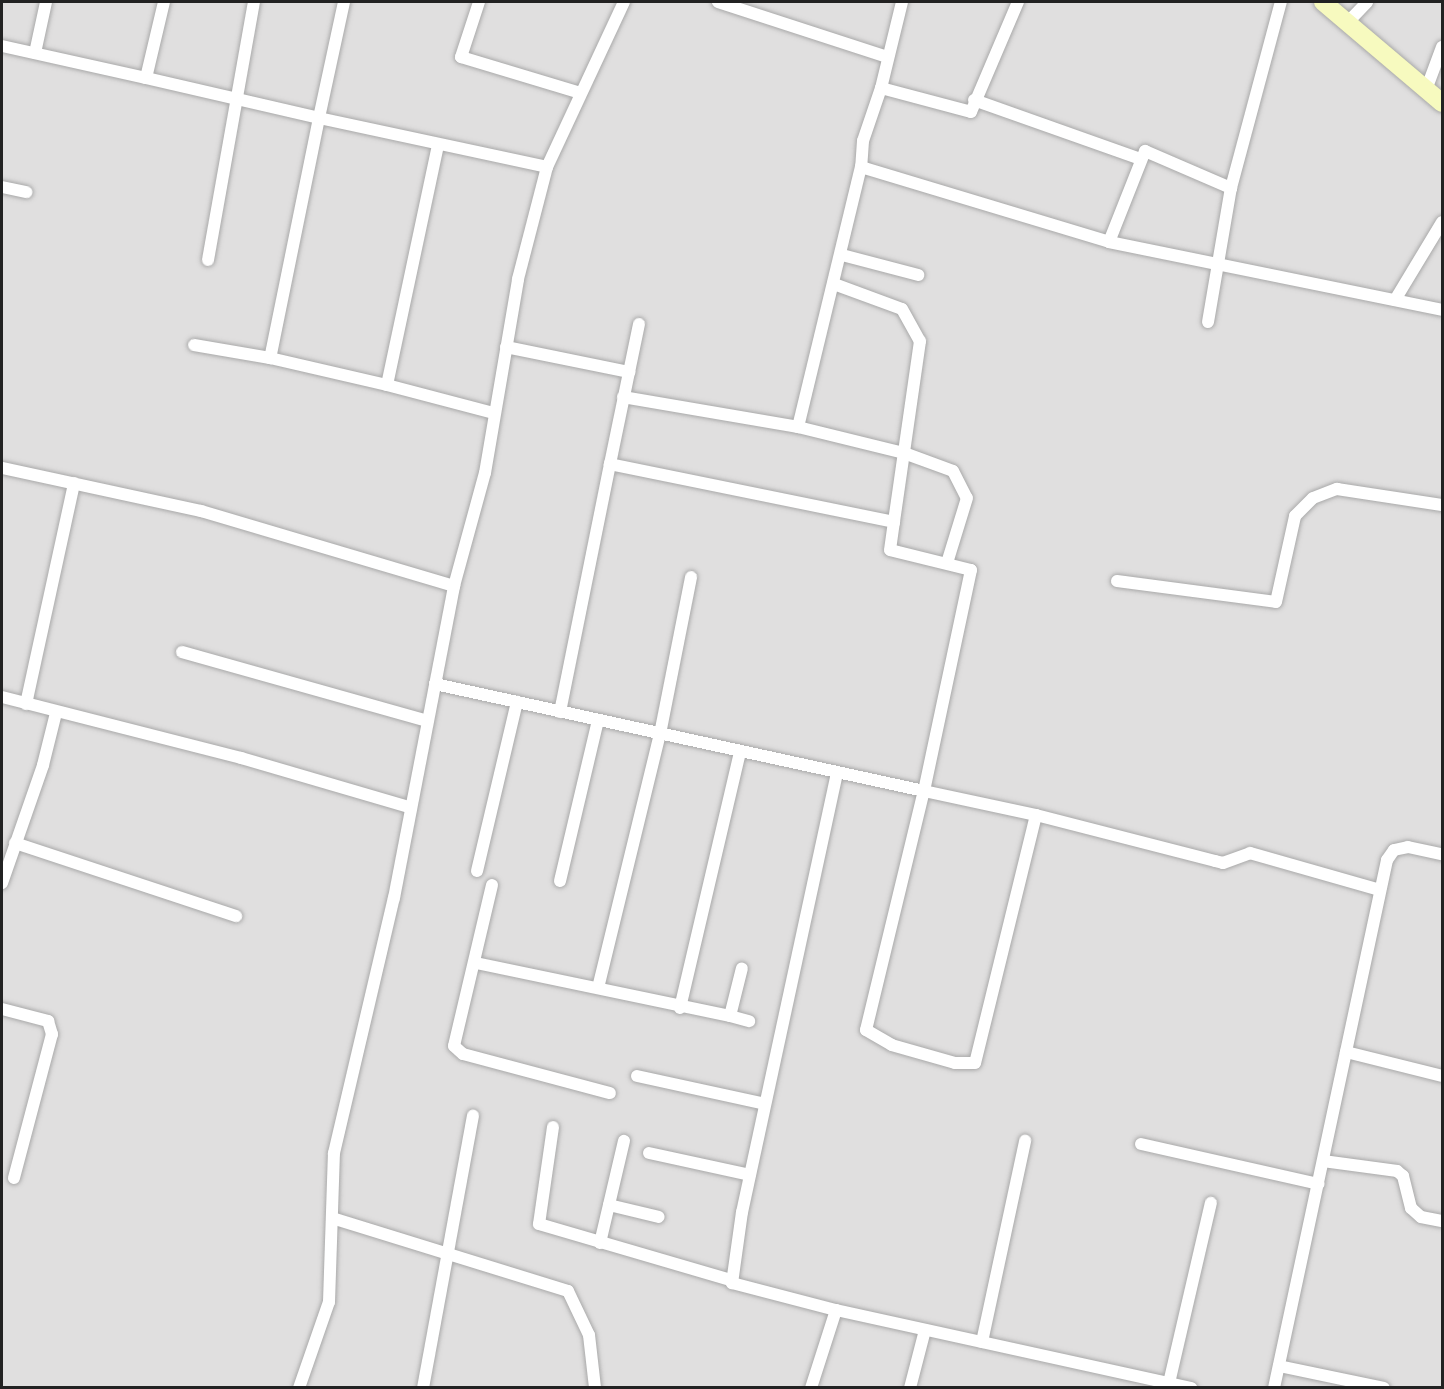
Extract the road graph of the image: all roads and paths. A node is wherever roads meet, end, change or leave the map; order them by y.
1 (46, 2) edge
2 (164, 2) edge
3 (254, 2) edge
4 (344, 2) edge
5 (478, 2) edge
6 (624, 2) edge
7 (718, 2) edge
8 (902, 2) edge
9 (1018, 2) edge
10 (1281, 2) edge
11 (1323, 2) edge
12 (1367, 2) edge
13 (1347, 23) junction
14 (2, 46) edge
15 (1443, 47) edge
16 (35, 53) junction
17 (887, 57) junction
18 (146, 78) junction
19 (881, 88) junction
20 (1426, 90) junction
21 (580, 93) junction
22 (235, 98) junction
23 (974, 100) junction
24 (1443, 103) edge
25 (319, 118) junction
26 (438, 145) junction
27 (1141, 159) junction
28 (547, 167) junction
29 (861, 167) junction
30 (2, 187) edge
31 (1231, 188) junction
32 (26, 192) dead end
33 (1443, 222) edge
34 (1109, 242) junction
35 (842, 255) junction
36 (208, 260) dead end
37 (1216, 264) junction
38 (918, 275) dead end
39 (834, 284) junction
40 (1395, 300) junction
41 (1443, 310) edge
42 (1208, 322) dead end
43 (639, 324) dead end
44 (194, 345) dead end
45 (506, 347) junction
46 (270, 358) junction
47 (629, 372) junction
48 (387, 386) junction
49 (623, 398) junction
50 (494, 413) junction
51 (798, 427) junction
52 (904, 453) junction
53 (610, 464) junction
54 (2, 468) edge
55 (74, 483) junction
56 (1443, 505) edge
57 (894, 522) junction
58 (947, 563) junction
59 (691, 577) dead end
60 (1117, 581) dead end
61 (454, 586) junction
62 (182, 652) dead end
63 (435, 684) junction
64 (2, 697) edge
65 (517, 702) junction
66 (26, 704) junction
67 (560, 712) junction
68 (56, 713) junction
69 (598, 720) junction
70 (427, 721) junction
71 (660, 734) junction
72 (740, 752) junction
73 (837, 773) junction
74 (924, 791) junction
75 (409, 807) junction
76 (1036, 815) junction
77 (15, 843) junction
78 (1443, 854) edge
79 (477, 871) dead end
80 (560, 881) dead end
81 (2, 883) edge
82 (492, 885) dead end
83 (1380, 890) junction
84 (236, 916) dead end
85 (476, 963) junction
86 (742, 968) dead end
87 (598, 988) junction
88 (680, 1008) junction
89 (2, 1009) edge
90 (730, 1016) junction
91 (749, 1021) dead end
92 (1346, 1052) junction
93 (637, 1076) dead end
94 (1443, 1076) edge
95 (610, 1093) dead end
96 (765, 1104) junction
97 (473, 1116) dead end
98 (553, 1127) dead end
99 (1025, 1141) dead end
100 (624, 1142) dead end
101 (1141, 1144) dead end
102 (649, 1153) dead end
103 (1323, 1161) junction
104 (750, 1175) junction
105 (14, 1179) dead end
106 (1319, 1184) junction
107 (1211, 1203) dead end
108 (609, 1205) junction
109 (659, 1217) dead end
110 (332, 1218) junction
111 (1443, 1221) edge
112 (600, 1243) junction
113 (447, 1254) junction
114 (731, 1280) junction
115 (836, 1310) junction
116 (925, 1330) junction
117 (982, 1342) junction
118 (1279, 1366) junction
119 (1169, 1383) junction
120 (299, 1388) edge
121 (423, 1388) edge
122 (595, 1388) edge
123 (811, 1388) edge
124 (910, 1388) edge
125 (1192, 1388) edge
126 (1274, 1388) edge
127 (1384, 1388) edge

1 - 16 street
2 - 18 street
3 - 22 street
4 - 25 street
5 - 21 street
6 - 21 street
7 - 17 street
8 - 17 street
9 - 23 street
10 - 31 street
11 - 13 street
12 - 13 street
13 - 20 street
14 - 16 street
15 - 20 street
16 - 18 street
17 - 19 street
18 - 22 street
19 - 23 street
19 - 29 street
20 - 24 street
21 - 28 street
22 - 25 street
22 - 36 street
23 - 27 street
25 - 26 street
25 - 46 street
26 - 28 street
26 - 48 street
27 - 31 street
27 - 34 street
28 - 45 street
29 - 34 street
29 - 35 street
30 - 32 street
31 - 37 street
33 - 40 street
34 - 37 street
35 - 38 street
35 - 39 street
37 - 40 street
37 - 42 street
39 - 51 street
39 - 52 street
40 - 41 street
43 - 47 street
44 - 46 street
45 - 47 street
45 - 50 street
46 - 48 street
47 - 49 street
48 - 50 street
49 - 51 street
49 - 53 street
50 - 61 street
51 - 52 street
52 - 57 street
52 - 58 street
53 - 57 street
53 - 67 street
54 - 55 street
55 - 61 street
55 - 66 street
56 - 60 street
57 - 58 street
58 - 74 street
59 - 71 street
61 - 63 street
62 - 70 street
63 - 65 street
63 - 70 street
64 - 66 street
65 - 67 street
65 - 79 street
66 - 68 street
67 - 69 street
68 - 75 street
68 - 77 street
69 - 71 street
69 - 80 street
70 - 75 street
71 - 72 street
71 - 87 street
72 - 73 street
72 - 88 street
73 - 74 street
73 - 96 street
74 - 76 street
74 - 76 street
75 - 110 street
76 - 83 street
77 - 81 street
77 - 84 street
78 - 83 street
82 - 85 street
83 - 92 street
85 - 87 street
85 - 95 street
86 - 90 street
87 - 88 street
88 - 90 street
89 - 105 street
90 - 91 street
92 - 94 street
92 - 103 street
93 - 96 street
96 - 104 street
97 - 113 street
98 - 112 street
99 - 117 street
100 - 108 street
101 - 106 street
102 - 104 street
103 - 106 street
103 - 111 street
104 - 114 street
106 - 118 street
107 - 119 street
108 - 109 street
108 - 112 street
110 - 113 street
110 - 120 street
112 - 114 street
113 - 121 street
113 - 122 street
114 - 115 street
115 - 116 street
115 - 123 street
116 - 117 street
116 - 124 street
117 - 119 street
118 - 126 street
118 - 127 street
119 - 125 street

